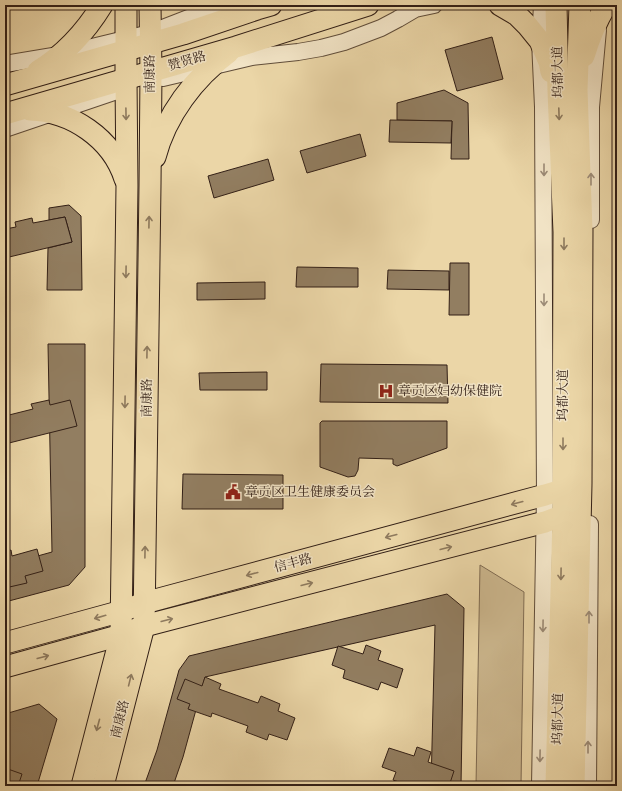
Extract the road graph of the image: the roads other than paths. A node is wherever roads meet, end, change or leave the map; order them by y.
1 (102, 5) edge
2 (126, 5) edge
3 (150, 5) edge
4 (222, 5) edge
5 (236, 5) edge
6 (368, 5) edge
7 (434, 5) edge
8 (500, 5) edge
9 (542, 5) edge
10 (556, 5) edge
11 (580, 5) edge
12 (264, 7) edge
13 (601, 9) edge
14 (150, 38) junction
15 (540, 41) junction
16 (127, 45) junction
17 (236, 47) junction
18 (59, 55) junction
19 (5, 64) edge
20 (210, 67) junction
21 (151, 76) junction
22 (14, 82) edge
23 (126, 84) junction
24 (568, 90) junction
25 (11, 112) edge
26 (54, 113) junction
27 (5, 129) edge
28 (150, 185) junction
29 (127, 186) junction
30 (563, 490) junction
31 (562, 515) junction
32 (144, 603) junction
33 (122, 611) junction
34 (144, 626) junction
35 (122, 635) junction
36 (5, 643) edge
37 (5, 667) edge
38 (82, 786) edge
39 (103, 786) edge
40 (540, 786) edge
41 (556, 786) edge
42 (574, 786) edge
43 (588, 786) edge

1 - 18 main road
2 - 16 main road, 南康路
3 - 14 main road, 南康路
4 - 14 street
5 - 12 main road
6 - 17 main road, 赞贤路
7 - 20 street
8 - 15 main road
9 - 15 street
10 - 24 main road, 坞都大道
11 - 24 main road, 坞都大道
12 - 14 main road, 赞贤路
13 - 24 main road
43 -> 13 street
14 - 16 main road, 赞贤路
14 - 21 main road, 南康路
15 - 24 main road
15 -> 30 street
16 - 18 street
16 - 22 main road, 赞贤路
16 - 23 main road, 南康路
17 - 20 main road
17 - 21 main road, 赞贤路
18 - 19 street
18 - 22 main road
20 - 21 street
20 - 28 main road
21 - 23 main road, 赞贤路
21 - 28 main road, 南康路
23 - 25 main road, 赞贤路
23 - 26 street
23 -> 29 main road, 南康路
24 - 30 main road, 坞都大道
25 - 26 main road
26 - 27 street
26 - 29 main road
32 -> 28 main road, 南康路
29 -> 33 main road, 南康路
30 - 31 main road, 坞都大道
30 - 31 street
30 -> 32 main road, 信丰路
34 -> 31 main road, 信丰路
31 -> 40 street
31 -> 41 main road, 坞都大道
31 - 42 main road, 坞都大道
32 - 33 main road, 信丰路
32 - 34 main road, 南康路
33 - 35 main road, 南康路
33 -> 36 main road, 信丰路
34 - 35 main road, 信丰路
39 -> 34 main road, 南康路
37 -> 35 main road, 信丰路
35 -> 38 main road, 南康路

